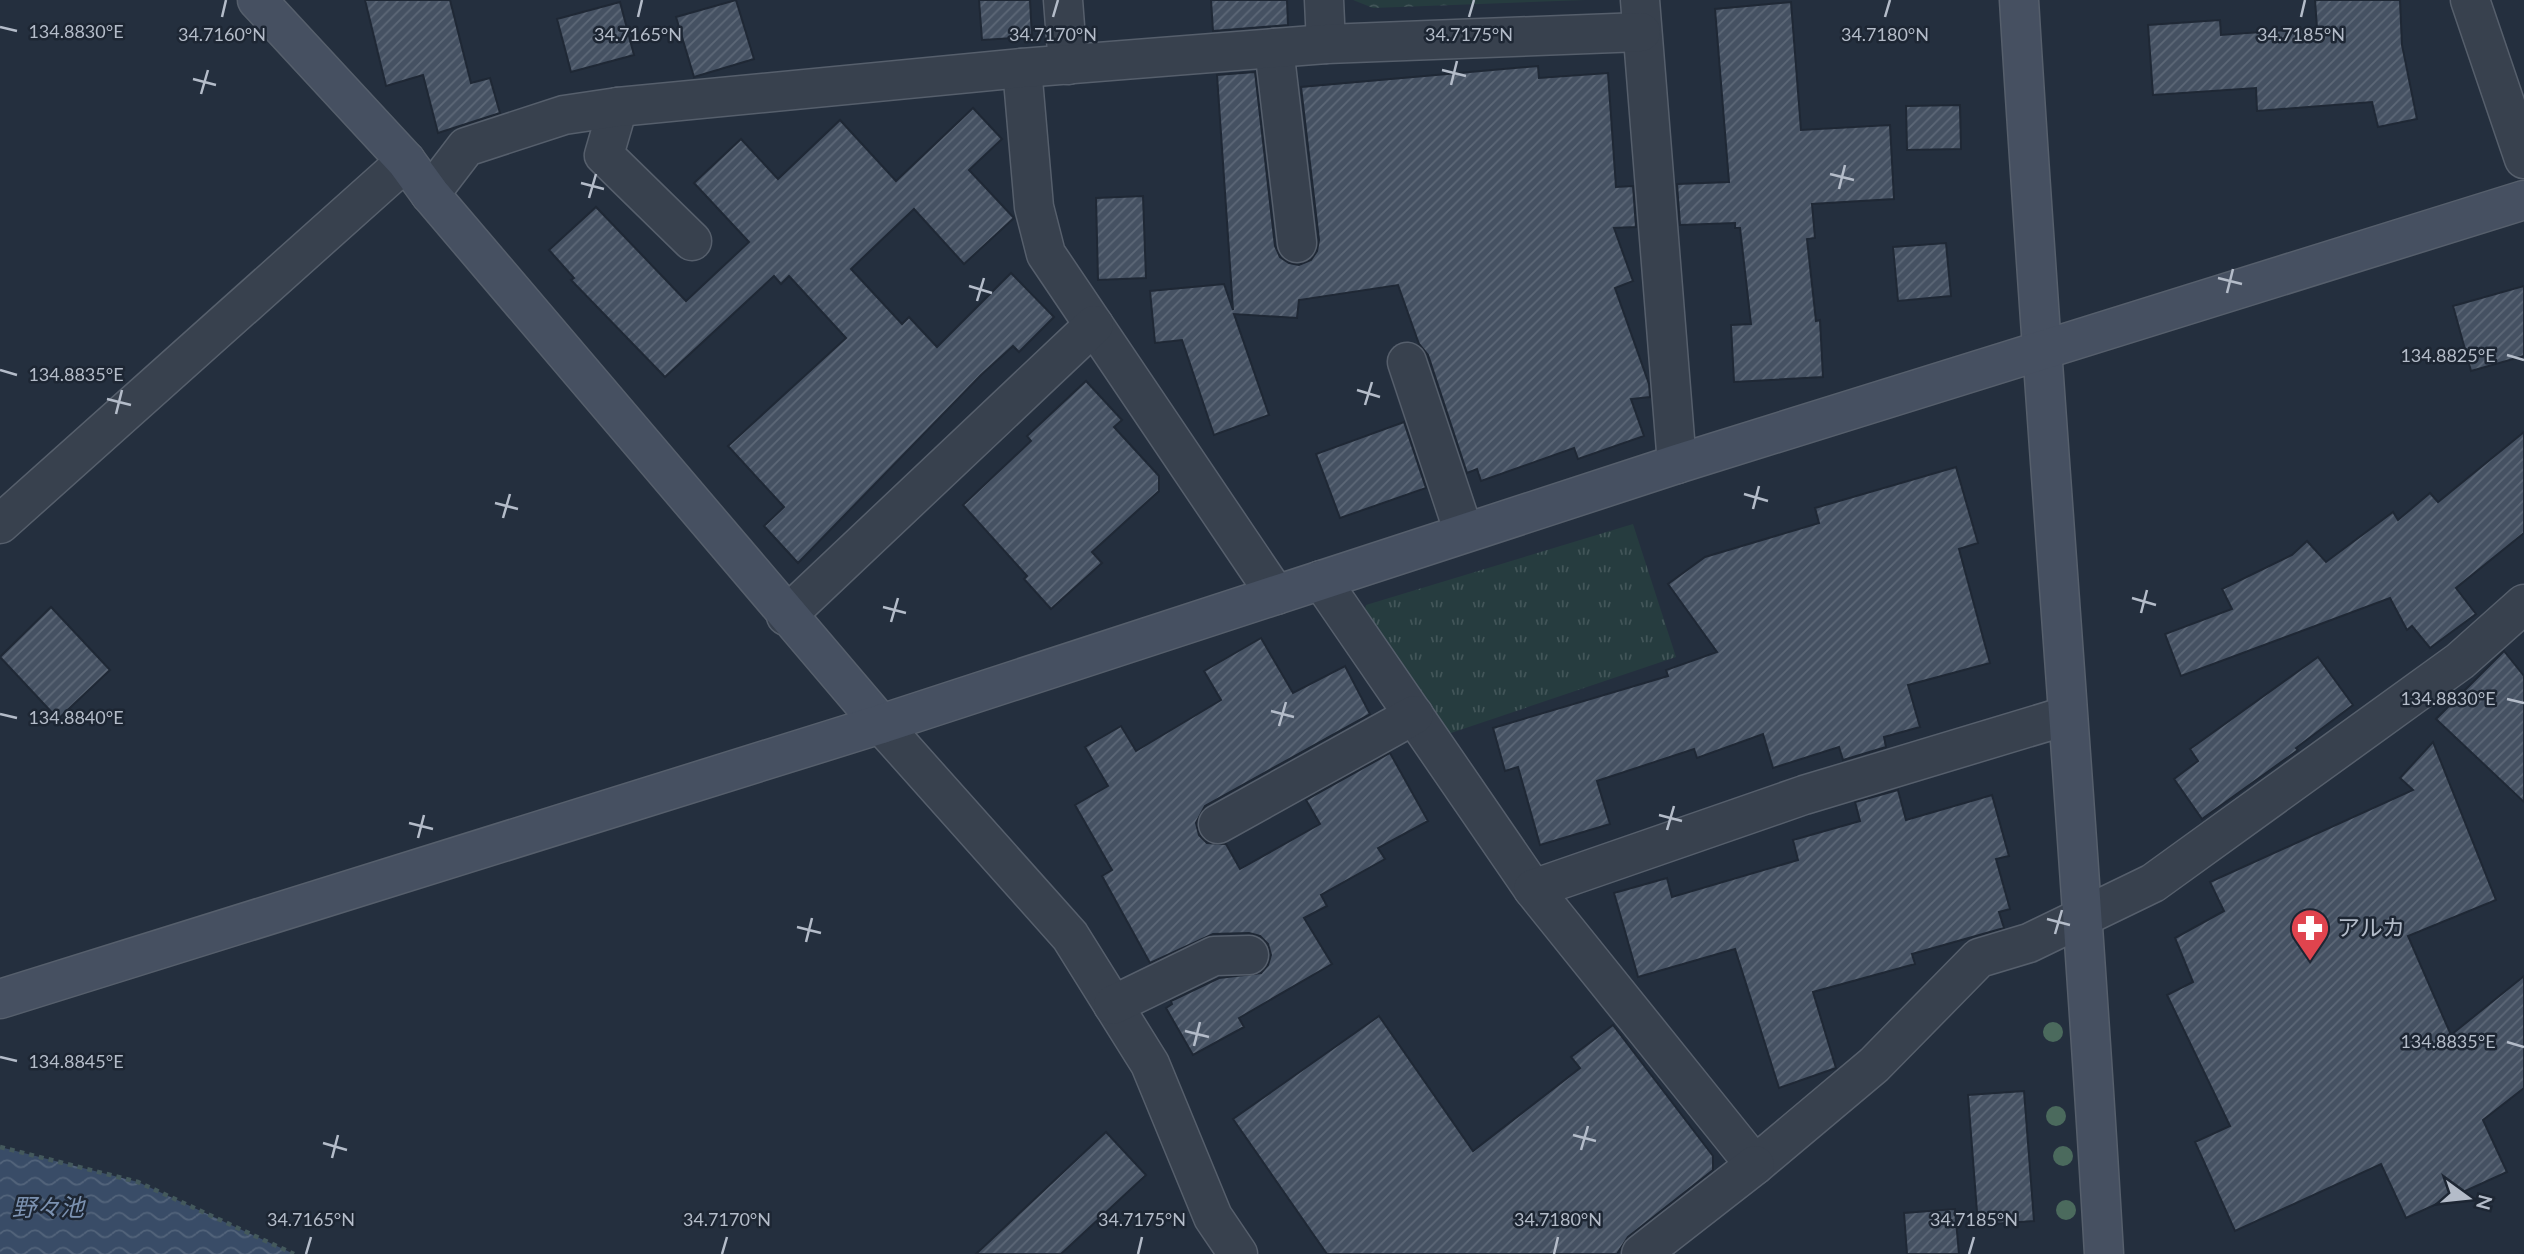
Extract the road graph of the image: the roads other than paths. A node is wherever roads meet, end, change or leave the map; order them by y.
1 (257, 0) edge
2 (1063, 0) edge
3 (1324, 0) edge
4 (2019, 0) edge
5 (2470, 0) edge
6 (1641, 16) edge
7 (1326, 44) junction
8 (1274, 48) junction
9 (1068, 65) junction
10 (1022, 68) junction
11 (618, 107) junction
12 (2524, 159) edge
13 (406, 160) junction
14 (430, 194) junction
15 (2524, 200) edge
16 (692, 241) dead end
17 (1297, 243) dead end
18 (1094, 325) junction
19 (2040, 349) junction
20 (1407, 362) dead end
21 (1677, 464) junction
22 (0, 524) edge
23 (1464, 533) junction
24 (1321, 580) junction
25 (1276, 595) junction
26 (2524, 604) edge
27 (786, 616) junction
28 (1413, 715) junction
29 (2066, 716) junction
30 (881, 724) junction
31 (1218, 824) dead end
32 (1532, 889) junction
33 (2085, 917) junction
34 (1249, 955) dead end
35 (0, 999) edge
36 (1113, 1005) junction
37 (1755, 1165) junction
38 (1238, 1254) edge
39 (1641, 1254) edge
40 (2104, 1254) edge

1 - 13 street
2 - 9 street
3 - 7 street
4 - 19 street
5 - 12 street
6 - 7 street
6 - 21 street
7 - 8 street
8 - 9 street
8 - 17 street
9 - 10 street
10 - 11 street
10 - 18 street
11 - 14 street
11 - 16 street
13 - 14 street
13 - 22 street
14 - 27 street
15 - 19 street
18 - 25 street
18 - 27 street
19 - 21 street
19 - 29 street
20 - 23 street
21 - 23 street
23 - 24 street
24 - 25 street
24 - 28 street
25 - 30 street
26 - 33 street
27 - 30 street
28 - 31 street
28 - 32 street
29 - 32 street
29 - 33 street
30 - 35 street
30 - 36 street
32 - 37 street
33 - 37 street
33 - 40 street
34 - 36 street
36 - 38 street
37 - 39 street

